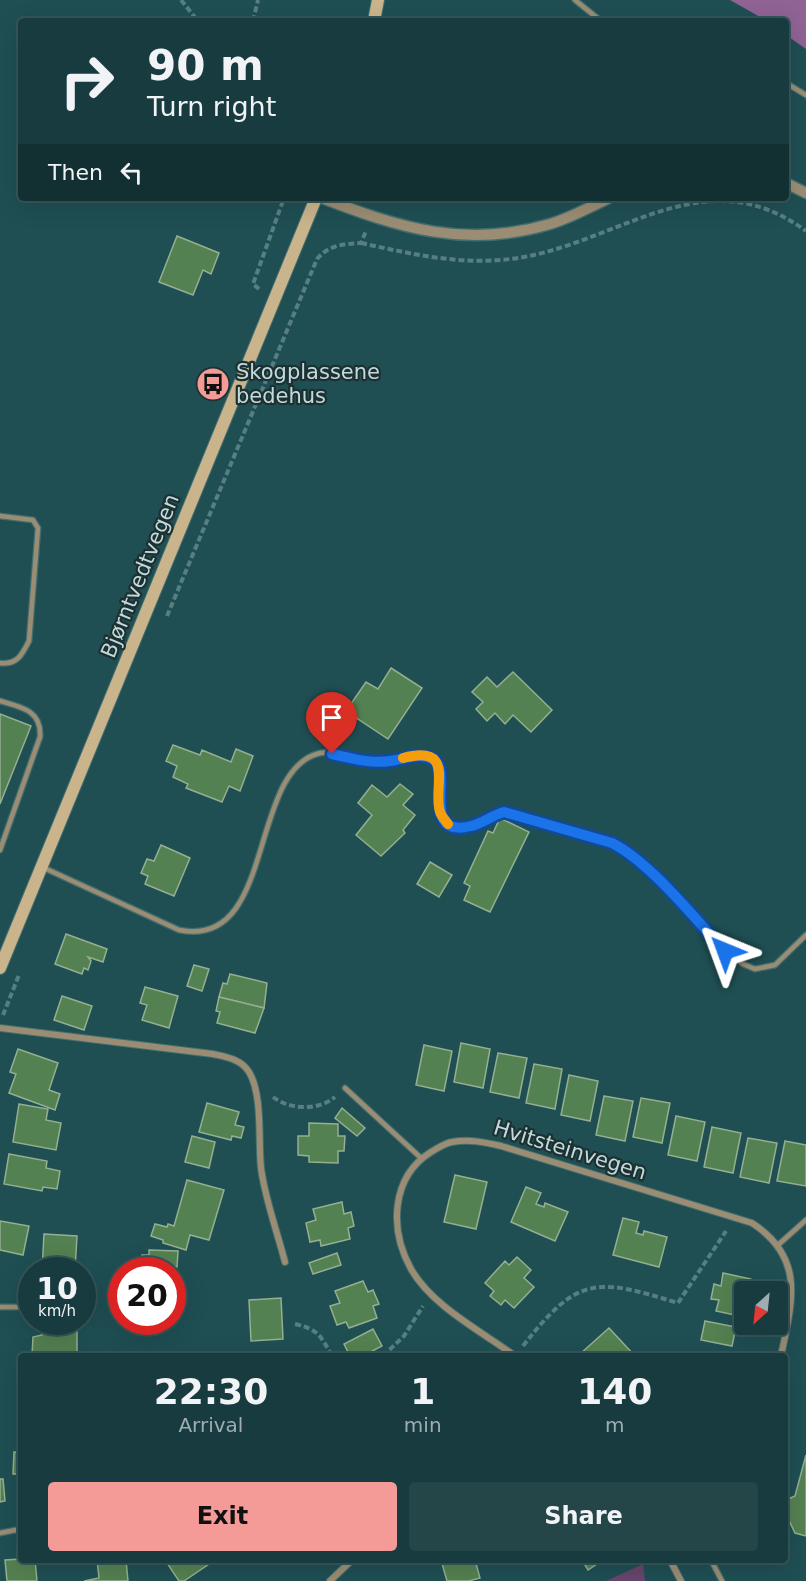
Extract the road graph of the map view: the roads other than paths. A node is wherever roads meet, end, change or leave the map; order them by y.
1 (378, 0) edge
2 (575, 0) edge
3 (375, 18) edge
4 (597, 18) edge
5 (789, 85) edge
6 (806, 95) edge
7 (789, 184) edge
8 (806, 193) edge
9 (315, 201) edge
10 (330, 201) edge
11 (602, 201) edge
12 (0, 516) edge
13 (0, 663) edge
14 (0, 701) edge
15 (0, 850) edge
16 (42, 867) junction
17 (806, 935) edge
18 (0, 968) edge
19 (0, 1028) edge
20 (345, 1088) road end
21 (421, 1158) junction
22 (806, 1220) edge
23 (778, 1245) junction
24 (285, 1262) dead end
25 (0, 1307) edge
26 (18, 1307) edge
27 (511, 1353) edge
28 (782, 1353) edge
29 (18, 1530) edge
30 (0, 1533) edge
31 (349, 1563) edge
32 (672, 1563) edge
33 (713, 1563) edge
34 (330, 1581) edge
35 (681, 1581) edge
36 (722, 1581) edge

1 - 3 main road
2 - 4 lane
5 - 6 lane
7 - 8 street
9 - 16 main road, Bjørntvedtvegen
10 - 11 street
12 - 13 lane
14 - 15 lane
16 - 17 lane
16 - 18 main road, Bjørntvedtvegen
19 - 24 street
20 - 21 lane
21 - 23 street, Hvitsteinvegen
21 - 27 street, Hvitsteinvegen
22 - 23 lane
23 - 28 street, Hvitsteinvegen
25 - 26 lane
29 - 30 lane
31 - 34 street
32 - 35 street
33 - 36 lane

